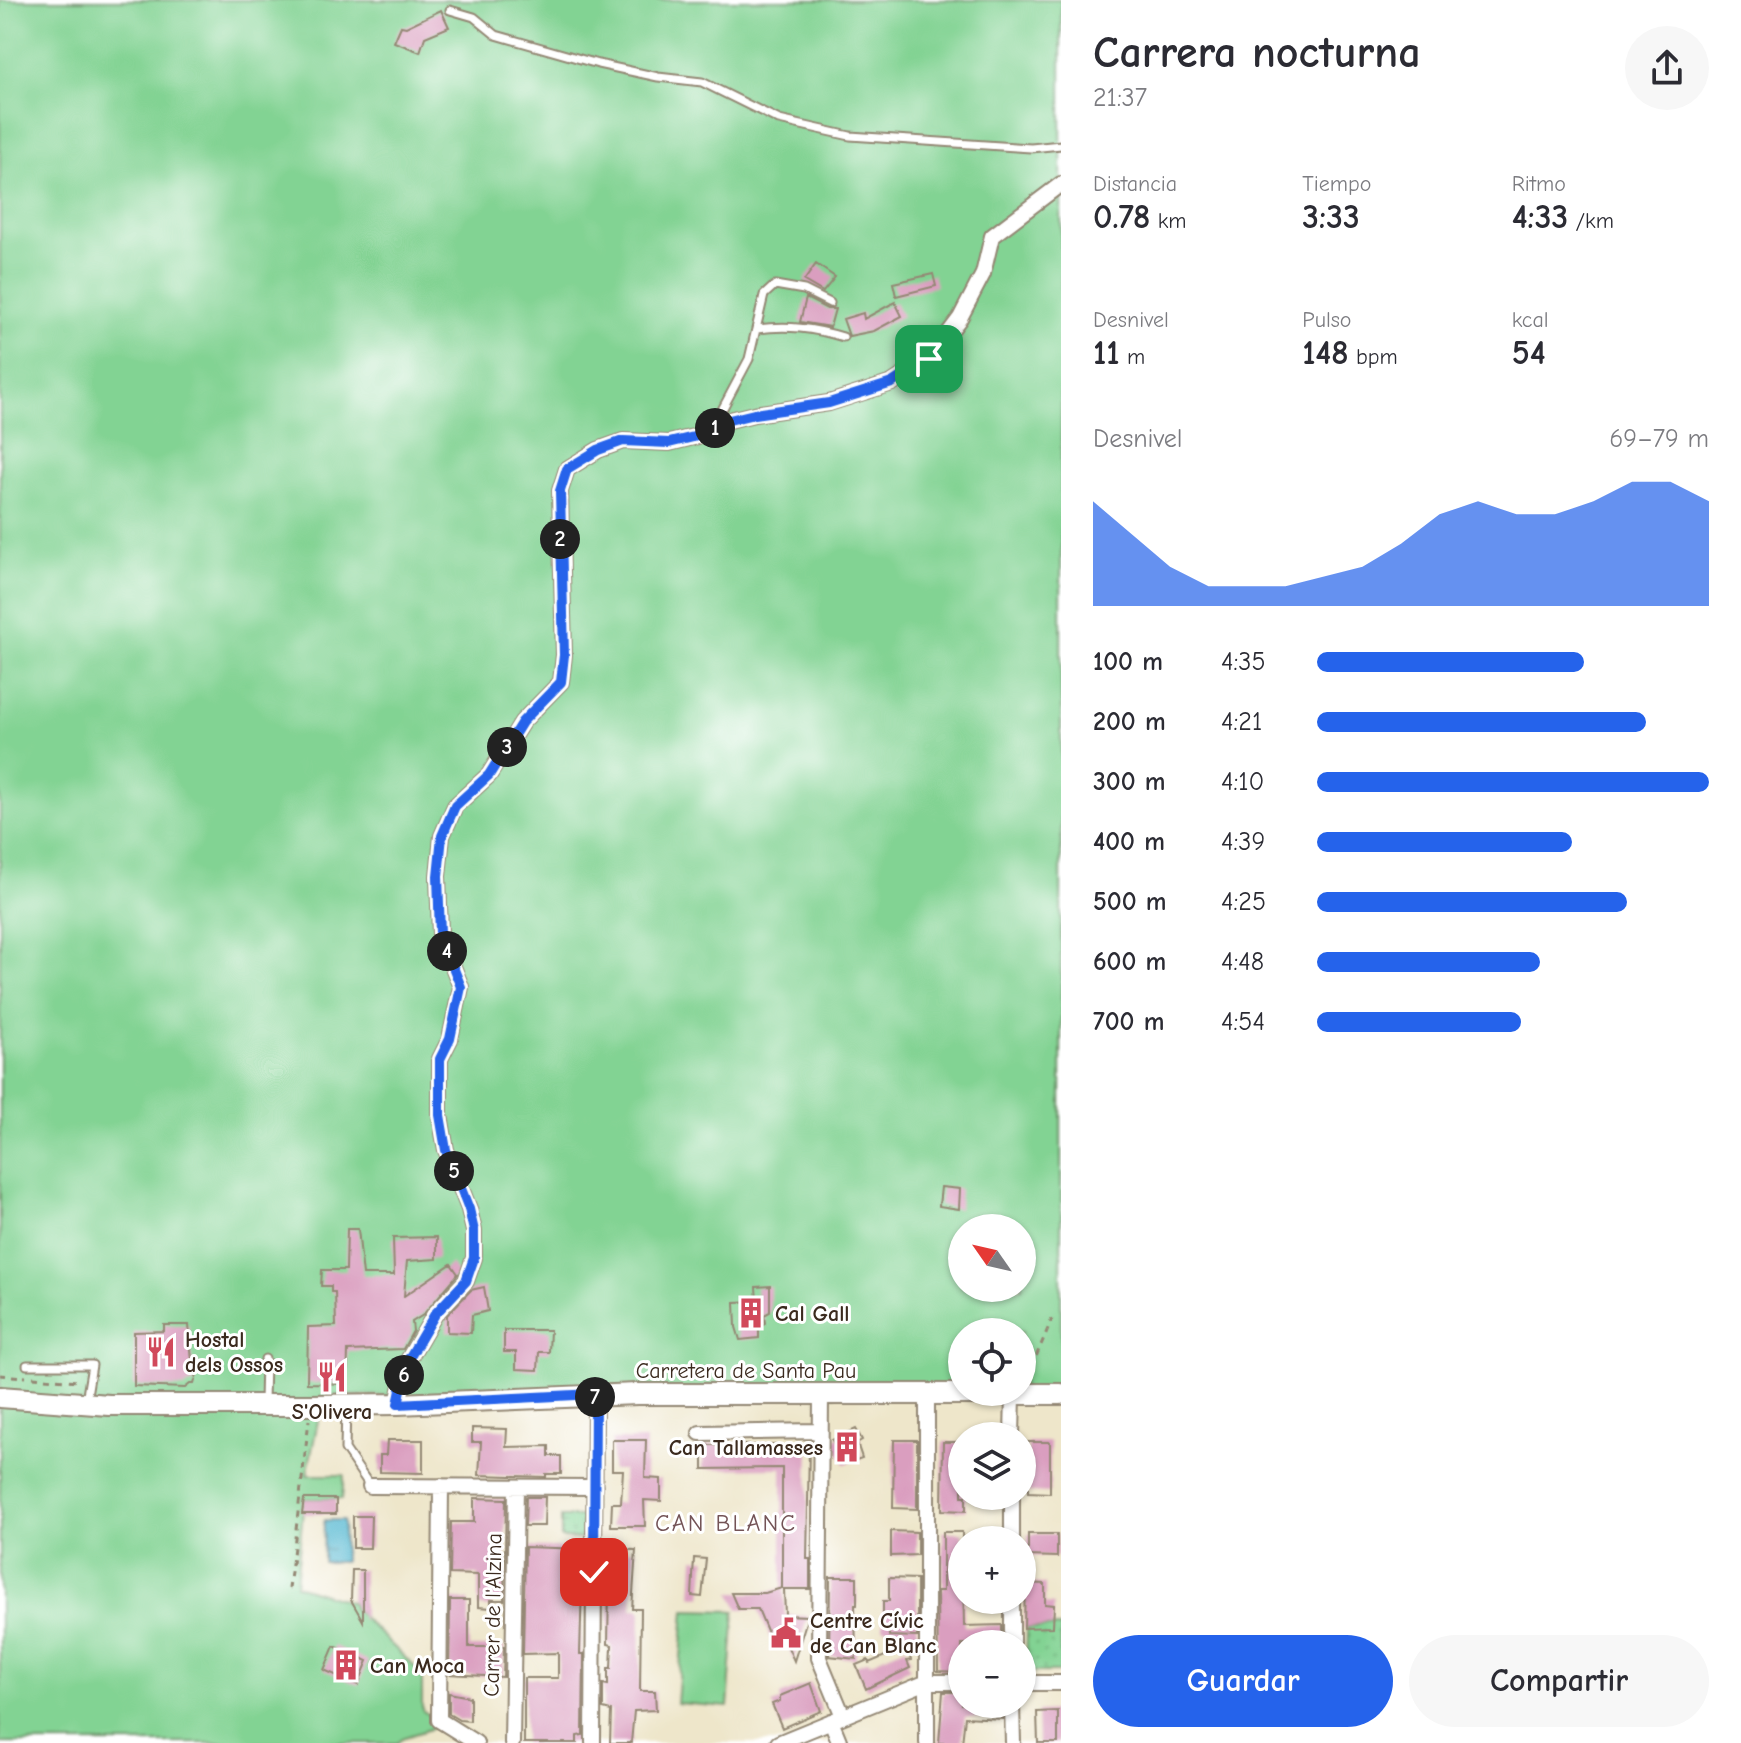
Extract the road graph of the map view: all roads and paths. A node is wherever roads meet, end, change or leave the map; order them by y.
1 (450, 10) dead end
2 (1061, 145) edge
3 (1061, 184) edge
4 (830, 303) dead end
5 (757, 329) junction
6 (843, 337) dead end
7 (710, 433) junction
8 (1052, 1319) dead end
9 (265, 1359) dead end
10 (1036, 1361) edge
11 (27, 1365) dead end
12 (0, 1375) edge
13 (76, 1381) dead end
14 (1036, 1391) edge
15 (948, 1393) edge
16 (595, 1394) junction
17 (927, 1394) junction
18 (1061, 1394) edge
19 (821, 1395) junction
20 (0, 1397) edge
21 (86, 1403) junction
22 (264, 1404) junction
23 (346, 1404) junction
24 (398, 1404) junction
25 (310, 1405) junction
26 (820, 1431) junction
27 (700, 1433) dead end
28 (370, 1486) joint
29 (441, 1486) junction
30 (516, 1487) junction
31 (595, 1487) junction
32 (289, 1589) dead end
33 (927, 1682) junction
34 (948, 1682) edge
35 (1036, 1683) edge
36 (1061, 1683) edge
37 (837, 1718) junction
38 (1012, 1718) edge
39 (476, 1743) edge
40 (512, 1743) edge
41 (593, 1743) edge
42 (778, 1743) edge
43 (840, 1743) edge
44 (927, 1743) edge
45 (1013, 1743) edge

1 - 2 lane
3 - 7 street
4 - 5 lane
5 - 6 lane
5 - 7 lane
7 - 24 street
8 - 10 path
9 - 22 lane
11 - 21 lane
12 - 13 path
14 - 18 main road, Carretera de Santa Pau
15 - 17 main road, Carretera de Santa Pau
16 - 19 main road, Carretera de Santa Pau
16 - 24 main road, Carretera de Santa Pau
16 - 31 street
17 - 19 main road, Carretera de Santa Pau
17 - 33 street
19 - 26 street
20 - 21 main road, Carretera de Santa Pau
21 - 22 main road, Carretera de Santa Pau
22 - 25 main road, Carretera de Santa Pau
23 - 24 main road, Carretera de Santa Pau
23 - 25 main road, Carretera de Santa Pau
23 - 28 lane
25 - 32 path
26 - 27 street
26 - 37 street
28 - 29 street
29 - 30 street
29 - 39 street
30 - 31 street
30 - 40 street, Carrer de l'Alzina
31 - 41 street
33 - 34 street
33 - 37 street
33 - 44 street
35 - 36 street
37 - 42 street
37 - 43 street
38 - 45 street

